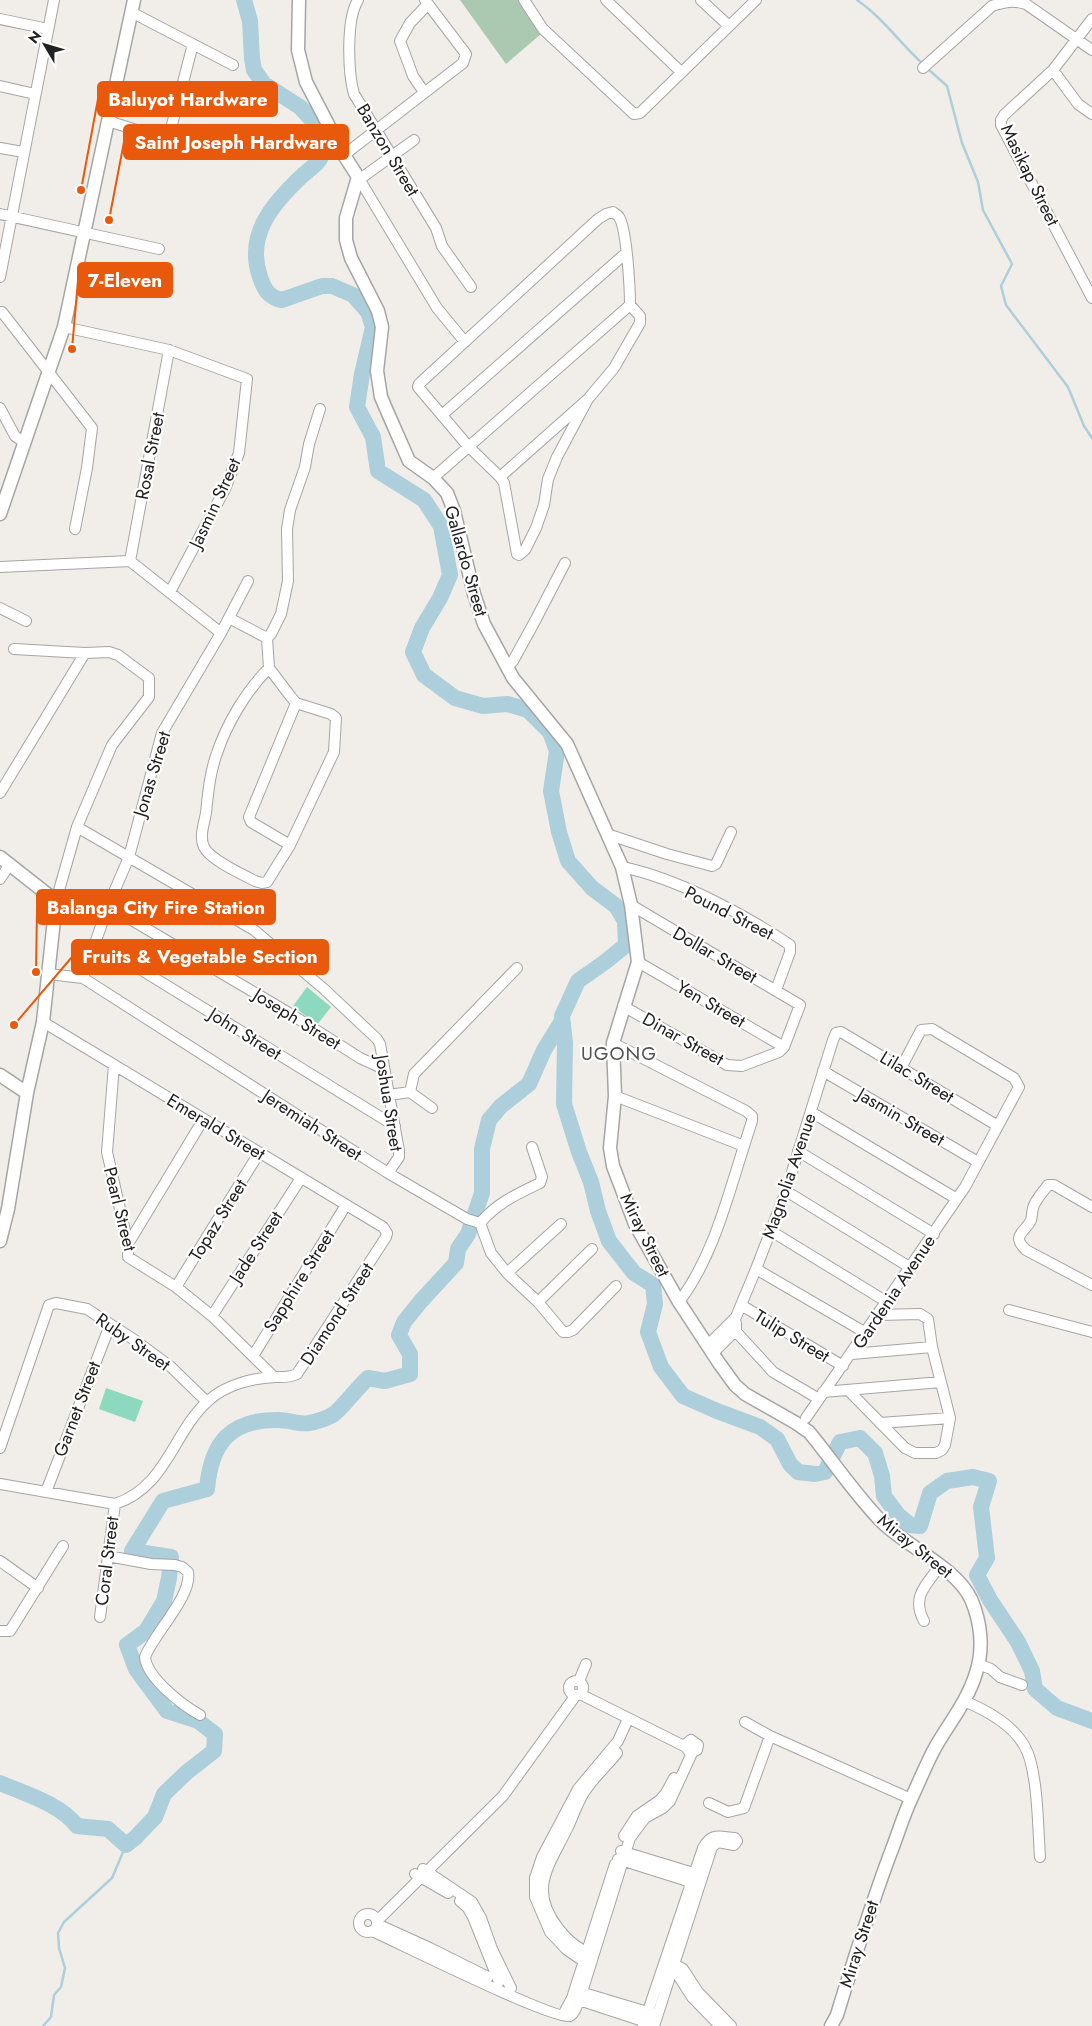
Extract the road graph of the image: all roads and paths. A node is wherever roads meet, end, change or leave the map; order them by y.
1 (54, 0) edge
2 (358, 0) edge
3 (524, 0) edge
4 (606, 0) edge
5 (701, 0) edge
6 (756, 0) edge
7 (298, 1) edge
8 (427, 2) edge
9 (132, 6) edge
10 (0, 19) edge
11 (1092, 19) edge
12 (729, 26) junction
13 (48, 29) junction
14 (1077, 39) junction
15 (192, 44) junction
16 (1092, 50) edge
17 (233, 65) dead end
18 (923, 68) dead end
19 (1053, 70) junction
20 (681, 72) junction
21 (0, 86) edge
22 (424, 92) junction
23 (34, 94) junction
24 (1092, 114) edge
25 (108, 121) junction
26 (376, 130) junction
27 (168, 140) junction
28 (414, 140) dead end
29 (0, 148) edge
30 (23, 152) junction
31 (221, 153) dead end
32 (344, 155) junction
33 (392, 157) junction
34 (359, 178) junction
35 (0, 214) edge
36 (11, 216) junction
37 (84, 233) junction
38 (159, 249) dead end
39 (626, 253) junction
40 (0, 276) edge
41 (471, 287) dead end
42 (1091, 294) edge
43 (630, 305) junction
44 (0, 312) edge
45 (64, 327) junction
46 (465, 342) junction
47 (169, 350) junction
48 (49, 372) junction
49 (588, 398) junction
50 (0, 408) edge
51 (320, 409) dead end
52 (442, 415) junction
53 (25, 443) junction
54 (468, 446) junction
55 (500, 476) junction
56 (433, 478) junction
57 (0, 514) edge
58 (75, 528) dead end
59 (130, 562) junction
60 (565, 563) dead end
61 (0, 567) edge
62 (248, 581) dead end
63 (170, 592) junction
64 (0, 608) edge
65 (229, 618) junction
66 (26, 621) dead end
67 (221, 633) junction
68 (267, 638) junction
69 (14, 649) dead end
70 (85, 653) junction
71 (507, 667) junction
72 (269, 668) junction
73 (296, 703) junction
74 (0, 794) edge
75 (77, 827) junction
76 (731, 832) dead end
77 (607, 834) junction
78 (290, 845) junction
79 (129, 857) junction
80 (5, 860) edge
81 (622, 867) junction
82 (0, 879) edge
83 (56, 901) junction
84 (631, 905) junction
85 (108, 906) junction
86 (96, 942) junction
87 (638, 962) junction
88 (517, 968) dead end
89 (48, 974) junction
90 (83, 978) junction
91 (776, 990) junction
92 (623, 1006) junction
93 (43, 1022) junction
94 (836, 1033) joint
95 (613, 1043) junction
96 (784, 1047) junction
97 (114, 1065) junction
98 (901, 1068) junction
99 (384, 1069) junction
100 (823, 1071) junction
101 (0, 1075) edge
102 (410, 1092) junction
103 (27, 1094) junction
104 (389, 1095) junction
105 (615, 1096) junction
106 (432, 1108) dead end
107 (811, 1112) junction
108 (203, 1120) junction
109 (395, 1126) junction
110 (998, 1126) junction
111 (744, 1146) junction
112 (532, 1147) dead end
113 (798, 1151) junction
114 (259, 1153) junction
115 (978, 1162) junction
116 (388, 1173) junction
117 (301, 1178) junction
118 (786, 1191) junction
119 (957, 1198) junction
120 (346, 1205) junction
121 (1092, 1207) edge
122 (4, 1208) edge
123 (473, 1221) junction
124 (561, 1224) dead end
125 (771, 1231) junction
126 (387, 1233) joint
127 (934, 1234) junction
128 (0, 1241) edge
129 (128, 1244) junction
130 (592, 1249) dead end
131 (911, 1268) junction
132 (756, 1269) junction
133 (507, 1273) junction
134 (1092, 1285) edge
135 (176, 1286) junction
136 (616, 1286) dead end
137 (538, 1302) junction
138 (679, 1302) junction
139 (887, 1302) junction
140 (741, 1306) junction
141 (1009, 1310) dead end
142 (878, 1315) junction
143 (212, 1316) junction
144 (734, 1324) junction
145 (110, 1326) junction
146 (1092, 1332) edge
147 (866, 1333) junction
148 (932, 1347) junction
149 (710, 1349) junction
150 (852, 1354) junction
151 (253, 1356) junction
152 (843, 1366) junction
153 (274, 1377) junction
154 (941, 1382) junction
155 (849, 1391) junction
156 (821, 1395) junction
157 (207, 1402) junction
158 (806, 1418) dead end
159 (950, 1418) junction
160 (880, 1423) junction
161 (0, 1448) edge
162 (0, 1484) edge
163 (46, 1492) junction
164 (115, 1504) junction
165 (63, 1546) dead end
166 (108, 1556) junction
167 (0, 1561) edge
168 (940, 1566) junction
169 (38, 1588) junction
170 (100, 1617) dead end
171 (924, 1621) dead end
172 (0, 1631) edge
173 (586, 1664) dead end
174 (978, 1664) junction
175 (1022, 1685) dead end
176 (578, 1690) junction
177 (964, 1701) junction
178 (200, 1715) dead end
179 (631, 1720) junction
180 (745, 1722) dead end
181 (655, 1729) junction
182 (770, 1736) junction
183 (911, 1799) junction
184 (709, 1803) dead end
185 (621, 1856) junction
186 (1040, 1858) dead end
187 (421, 1872) junction
188 (696, 1879) junction
189 (589, 1958) junction
190 (669, 1965) junction
191 (503, 1986) junction
192 (690, 1988) junction
193 (577, 1995) junction
194 (650, 2021) edge
195 (720, 2026) edge
196 (731, 2026) edge
197 (831, 2026) edge

1 - 13 street
2 - 26 street, Banzon Street
3 - 20 street
4 - 20 street
5 - 12 street
6 - 12 street
7 - 32 street
8 - 22 street
8 - 22 street
9 - 15 street
9 - 25 street
10 - 13 street
11 - 14 street, Masikap Street
12 - 20 street
13 - 23 street
14 - 16 street
14 - 18 street
14 - 19 street, Masikap Street
15 - 17 street
15 - 27 street
19 - 24 street
19 - 42 street, Masikap Street
21 - 23 street
22 - 26 street
23 - 30 street
25 - 27 street
25 - 37 street
26 - 32 street
26 - 33 street, Banzon Street
27 - 31 street
28 - 33 street
29 - 30 street
30 - 36 street
32 - 34 street
33 - 34 street
33 - 41 street, Banzon Street
34 - 46 street
34 - 56 street, Gallardo Street
35 - 36 street
36 - 37 street
36 - 40 street
37 - 38 street
37 - 45 street
39 - 43 street
39 - 46 street
39 - 52 street
43 - 49 street
43 - 54 street
44 - 48 street
45 - 47 street
45 - 48 street
46 - 52 street
47 - 59 street, Rosal Street
47 - 63 street, Jasmin Street
48 - 53 street
48 - 58 street
49 - 55 street
49 - 55 street
50 - 53 street
51 - 68 street
52 - 54 street
53 - 57 street
54 - 55 street
54 - 56 street
56 - 71 street, Gallardo Street
59 - 61 street
59 - 63 street
60 - 71 street
62 - 65 street, Jonas Street
63 - 67 street
64 - 66 street
65 - 67 street, Jonas Street
65 - 68 street
67 - 79 street, Jonas Street
68 - 72 street
69 - 70 street
70 - 74 street
70 - 75 street
71 - 77 street, Gallardo Street
72 - 73 street
72 - 78 street
73 - 78 street
73 - 78 street
75 - 79 street, Joshua Street
75 - 83 street
76 - 77 street
77 - 81 street, Gallardo Street
79 - 85 street, Jonas Street
79 - 99 street, Joshua Street
80 - 82 street
80 - 83 street
81 - 84 street, Gallardo Street
81 - 91 street, Pound Street
83 - 89 street
84 - 87 street, Gallardo Street
84 - 91 street, Dollar Street
85 - 86 street, Jonas Street
85 - 99 street, Joseph Street
86 - 90 street, Jonas Street
86 - 109 street, John Street
87 - 92 street, Gallardo Street
87 - 96 street, Yen Street
88 - 102 street
89 - 90 street, Jeremiah Street
89 - 93 street
90 - 116 street, Jeremiah Street
91 - 96 street, Dollar Street
92 - 95 street, Gallardo Street
92 - 96 street, Dinar Street
93 - 97 street, Emerald Street
93 - 103 street
94 - 98 street, Lilac Street
94 - 100 street, Magnolia Avenue
95 - 105 street, Gallardo Street
95 - 111 street
97 - 108 street, Emerald Street
97 - 129 street, Pearl Street
98 - 110 street, Lilac Street
98 - 110 street, Gardenia Avenue
99 - 104 street, Joshua Street
100 - 107 street, Magnolia Avenue
100 - 115 street, Jasmin Street
101 - 103 street
102 - 104 street
102 - 106 street
103 - 122 street
104 - 109 street, Joshua Street
105 - 111 street
105 - 138 street, Miray Street
107 - 113 street, Magnolia Avenue
107 - 119 street
108 - 114 street, Emerald Street
108 - 129 street
109 - 116 street, Joshua Street
110 - 115 street, Gardenia Avenue
111 - 138 street
112 - 123 street
113 - 118 street, Magnolia Avenue
113 - 127 street
114 - 117 street, Emerald Street
114 - 135 street, Topaz Street
115 - 119 street, Gardenia Avenue
116 - 123 street, Jeremiah Street
117 - 120 street, Emerald Street
117 - 143 street, Jade Street
118 - 125 street, Magnolia Avenue
118 - 131 street
119 - 127 street, Gardenia Avenue
120 - 126 street, Emerald Street
120 - 151 street, Sapphire Street
121 - 134 street
122 - 128 street
123 - 133 street
124 - 133 street
125 - 132 street, Magnolia Avenue
125 - 139 street
126 - 153 street, Diamond Street
127 - 131 street, Gardenia Avenue
129 - 135 street, Pearl Street
130 - 137 street
131 - 139 street, Gardenia Avenue
132 - 140 street, Magnolia Avenue
132 - 147 street
133 - 137 street
135 - 143 street, Pearl Street
136 - 137 street
138 - 149 street, Miray Street
139 - 142 street, Gardenia Avenue
140 - 144 street, Magnolia Avenue
140 - 152 street, Tulip Street
141 - 146 street
142 - 147 street, Gardenia Avenue
142 - 148 street
143 - 151 street, Pearl Street
144 - 149 street, Magnolia Avenue
144 - 156 street
145 - 157 street, Ruby Street
145 - 161 street, Ruby Street
145 - 163 street, Garnet Street
147 - 150 street, Gardenia Avenue
148 - 150 street
148 - 154 street
149 - 168 street, Miray Street
150 - 152 street, Gardenia Avenue
151 - 153 street, Pearl Street
152 - 156 street, Gardenia Avenue
153 - 157 street, Diamond Street
154 - 155 street
154 - 159 street
155 - 156 street
155 - 160 street
156 - 158 street, Gardenia Avenue
157 - 164 street, Diamond Street
159 - 160 street
159 - 160 street
162 - 163 street
163 - 164 street
164 - 166 street, Coral Street
165 - 169 street
166 - 170 street, Coral Street
166 - 178 street
167 - 169 street
168 - 171 street
168 - 174 street, Miray Street
169 - 172 street
173 - 176 street
174 - 175 street
174 - 177 street, Miray Street
176 - 179 street
176 - 181 street
176 - 187 street
177 - 183 street, Miray Street
177 - 186 street
179 - 181 street
179 - 189 street
180 - 182 street
181 - 185 street
182 - 183 street
182 - 184 street
183 - 197 street, Miray Street
185 - 188 street
185 - 189 street
187 - 191 street
187 - 191 street
188 - 188 street
188 - 190 street
189 - 193 street
190 - 192 street
190 - 194 street
191 - 193 street
192 - 195 street
192 - 196 street
193 - 194 street

